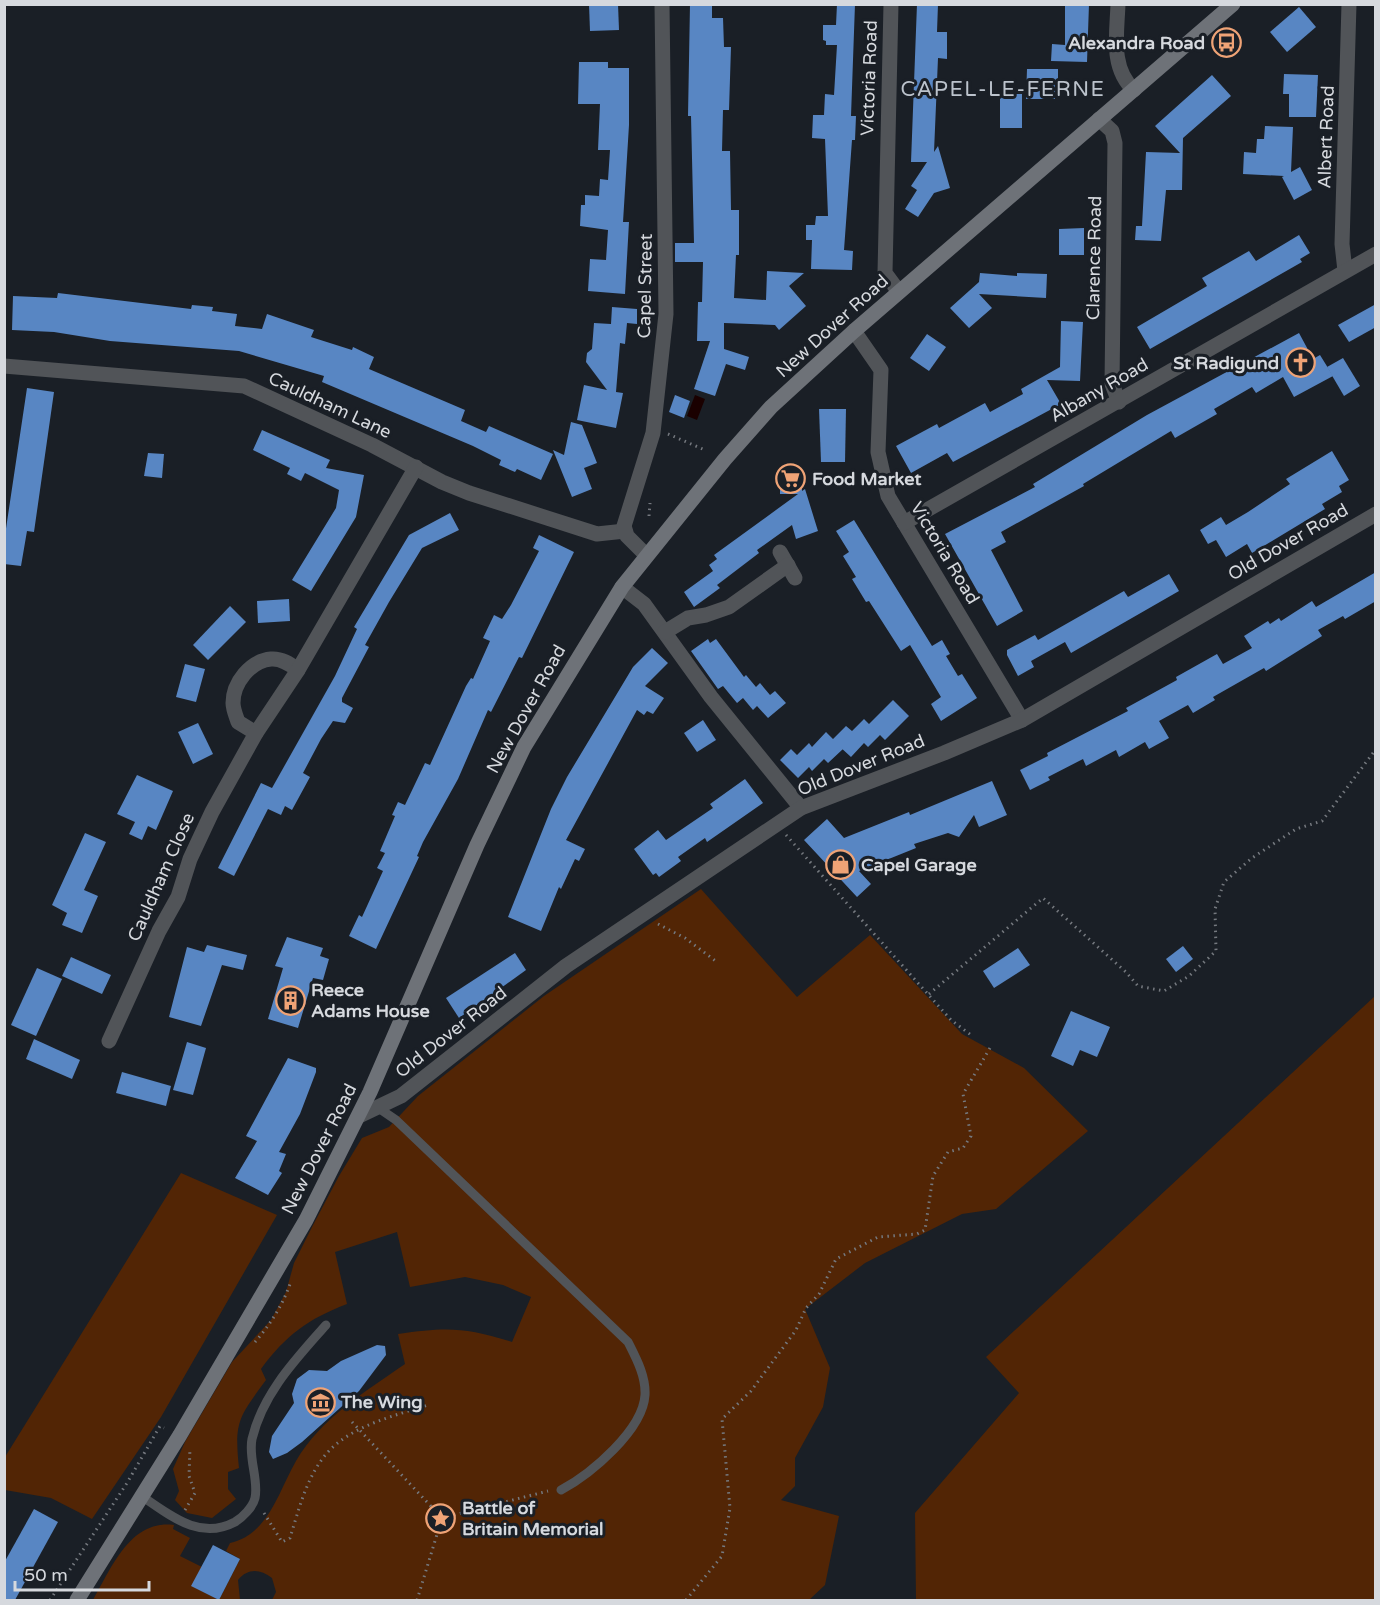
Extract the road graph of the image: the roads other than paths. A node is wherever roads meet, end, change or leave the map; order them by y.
1 (662, 4) edge
2 (891, 4) edge
3 (1119, 4) edge
4 (1233, 4) edge
5 (1349, 4) edge
6 (1134, 90) junction
7 (1099, 119) junction
8 (1376, 255) edge
9 (1345, 271) junction
10 (899, 292) junction
11 (854, 331) junction
12 (4, 366) edge
13 (1119, 402) junction
14 (416, 467) junction
15 (1376, 514) edge
16 (904, 523) junction
17 (625, 531) junction
18 (646, 555) junction
19 (788, 565) dead end
20 (622, 587) junction
21 (665, 632) junction
22 (298, 669) junction
23 (1022, 720) junction
24 (256, 733) junction
25 (801, 808) junction
26 (109, 1041) dead end
27 (377, 1107) junction
28 (359, 1116) junction
29 (327, 1325) dead end
30 (561, 1490) road end
31 (140, 1495) junction
32 (77, 1600) edge

1 - 17 street, Capel Street
2 - 10 street, Victoria Road
3 - 6 street
4 - 6 main road, New Dover Road
5 - 9 street, Albert Road
6 - 7 main road, New Dover Road
7 - 10 main road, New Dover Road
7 - 13 street, Clarence Road
8 - 9 street, Albany Road
9 - 13 street, Albany Road
10 - 11 main road, New Dover Road
11 - 16 street, Victoria Road
11 - 18 main road, New Dover Road
12 - 14 street, Cauldham Lane
13 - 16 street, Albany Road
14 - 17 street, Cauldham Lane
14 - 22 street, Cauldham Close
15 - 23 street, Old Dover Road
16 - 23 street, Victoria Road
17 - 18 street
18 - 20 main road, New Dover Road
19 - 21 street
20 - 21 street
20 - 28 main road, New Dover Road
21 - 25 street
22 - 24 street, Cauldham Close
22 - 24 street
23 - 25 street, Old Dover Road
24 - 26 street, Cauldham Close
25 - 27 street, Old Dover Road
27 - 28 street, Old Dover Road
27 - 30 lane
28 - 31 main road, New Dover Road
29 - 31 lane
31 - 32 main road, New Dover Road

